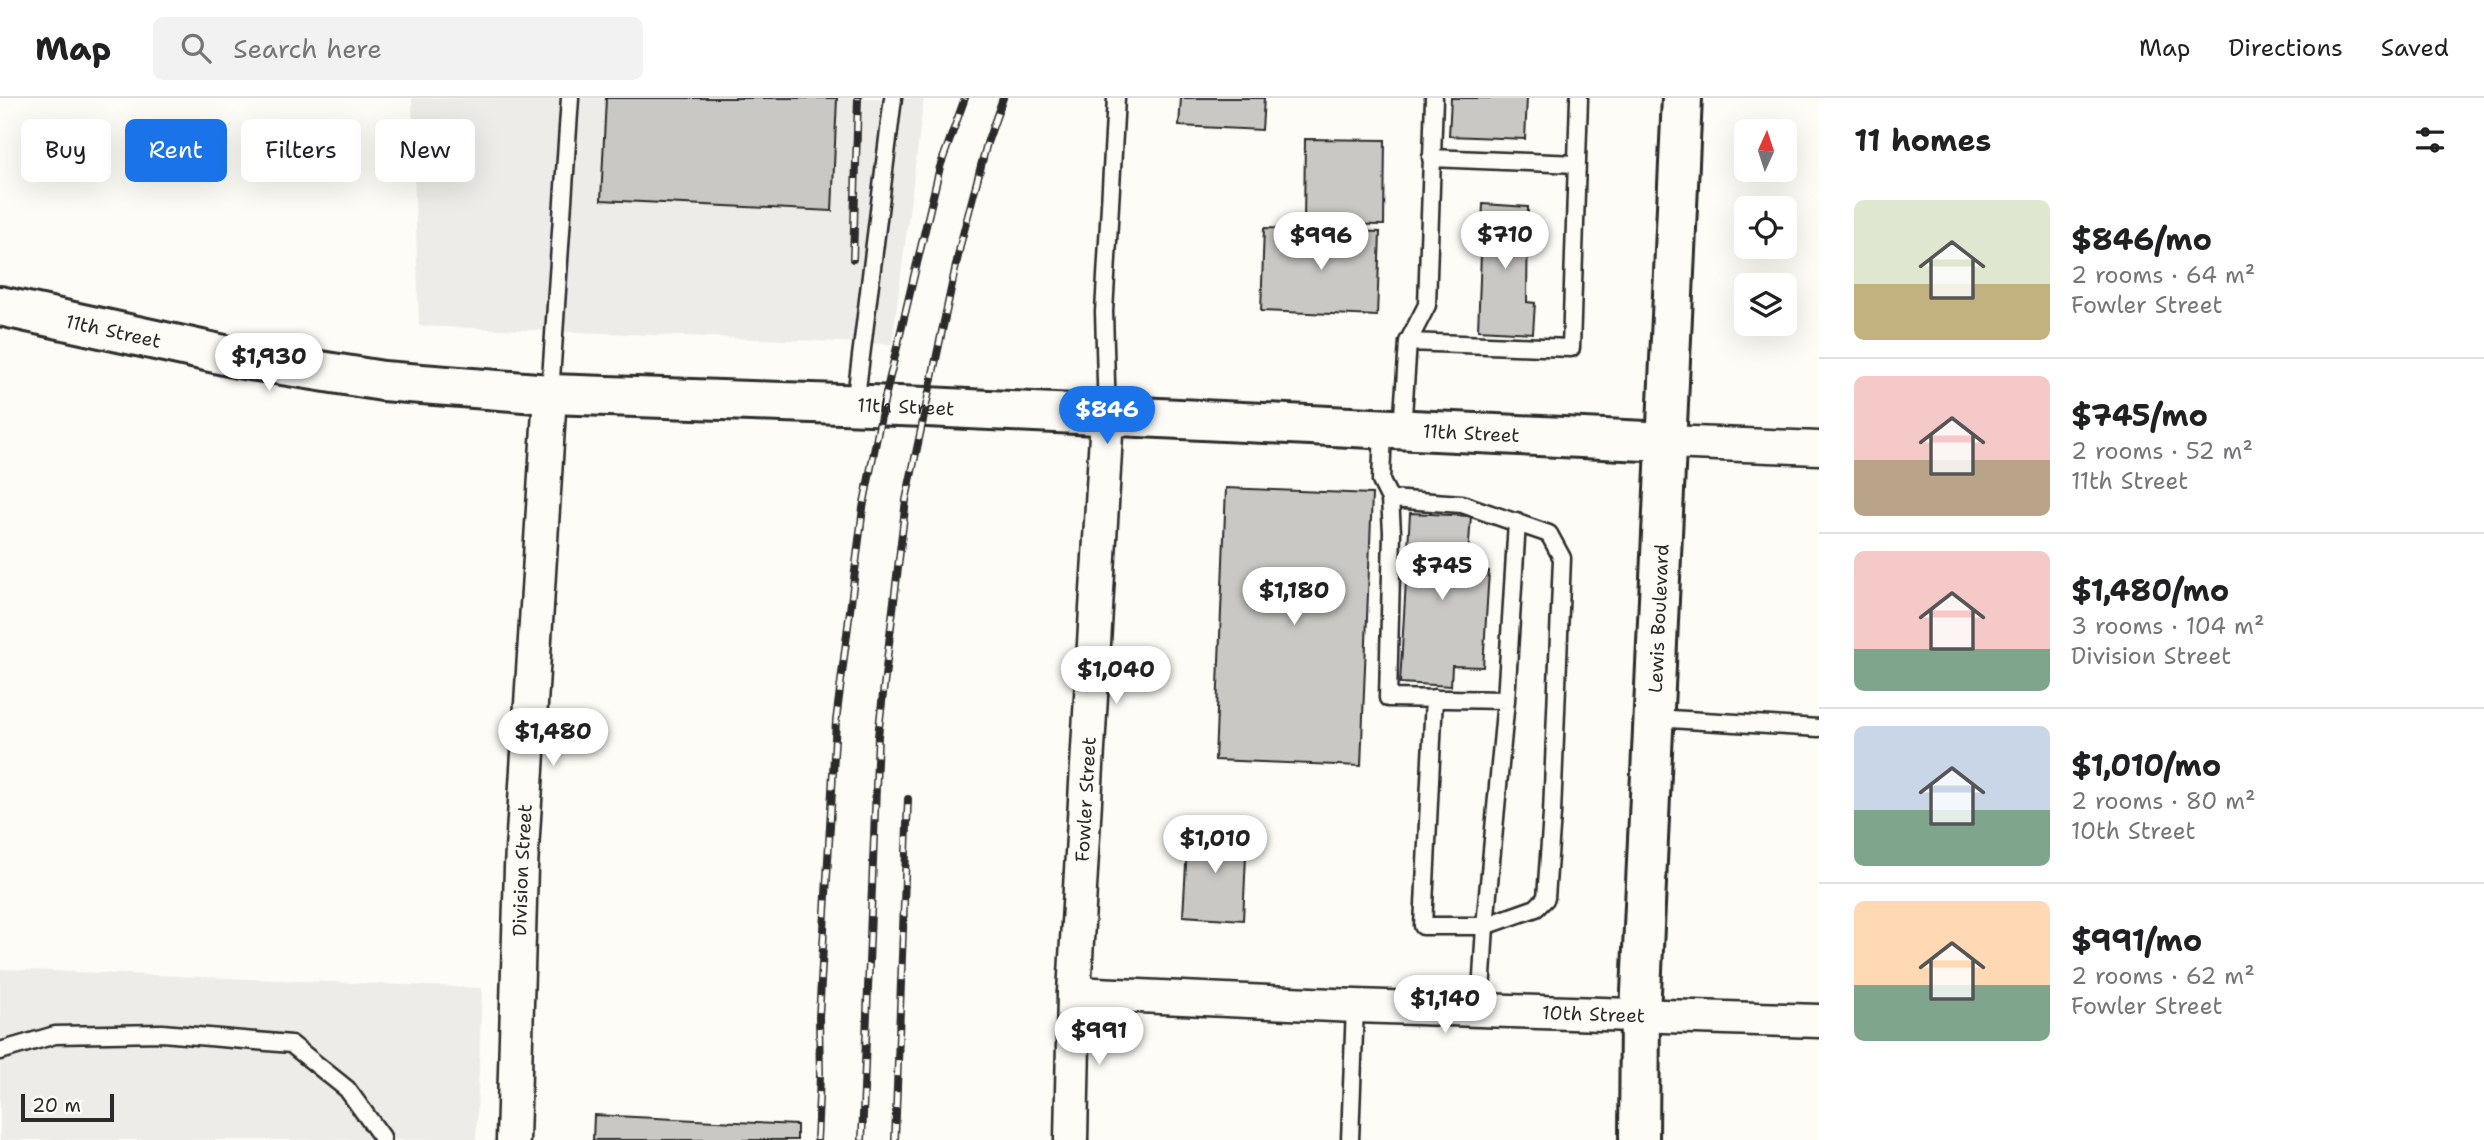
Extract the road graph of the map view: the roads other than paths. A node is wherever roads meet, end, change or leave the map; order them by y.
1 (570, 98) edge
2 (893, 98) edge
3 (1116, 98) edge
4 (1434, 98) edge
5 (1579, 98) edge
6 (1672, 98) edge
7 (1682, 98) edge
8 (1431, 158) junction
9 (1577, 164) junction
10 (0, 306) edge
11 (1408, 342) junction
12 (550, 394) junction
13 (855, 405) junction
14 (1107, 416) junction
15 (1392, 429) junction
16 (1667, 442) junction
17 (1819, 448) edge
18 (1390, 499) junction
19 (1517, 522) junction
20 (1434, 698) junction
21 (1506, 700) junction
22 (1653, 718) junction
23 (1819, 728) edge
24 (1485, 926) junction
25 (1074, 993) junction
26 (1354, 1006) junction
27 (1480, 1010) junction
28 (1640, 1014) junction
29 (1819, 1021) edge
30 (0, 1051) edge
31 (382, 1140) edge
32 (513, 1140) edge
33 (1071, 1140) edge
34 (1350, 1140) edge
35 (1639, 1140) edge

1 - 12 lane
2 - 13 lane
3 - 14 lane
4 - 8 lane
5 - 9 lane
6 - 7 lane
7 - 16 main road, Lewis Boulevard
8 - 9 lane
8 - 11 lane
9 - 11 lane
10 - 12 main road, 11th Street
11 - 15 lane
12 - 13 main road, 11th Street
12 - 32 street, Division Street
13 - 14 main road, 11th Street
14 - 15 main road, 11th Street
14 - 25 street, Fowler Street
15 - 16 main road, 11th Street
15 - 18 lane
16 - 17 street, 11th Street
16 - 22 main road, Lewis Boulevard
18 - 19 lane
18 - 20 lane
19 - 21 lane
19 - 24 lane
20 - 21 lane
20 - 24 lane
21 - 24 lane
22 - 23 lane
22 - 28 main road, Lewis Boulevard
24 - 27 lane
25 - 26 street, 10th Street
25 - 33 street, Fowler Street
26 - 27 street, 10th Street
26 - 34 lane
27 - 28 street, 10th Street
28 - 29 street, 10th Street
28 - 35 main road, Lewis Boulevard
30 - 31 lane

